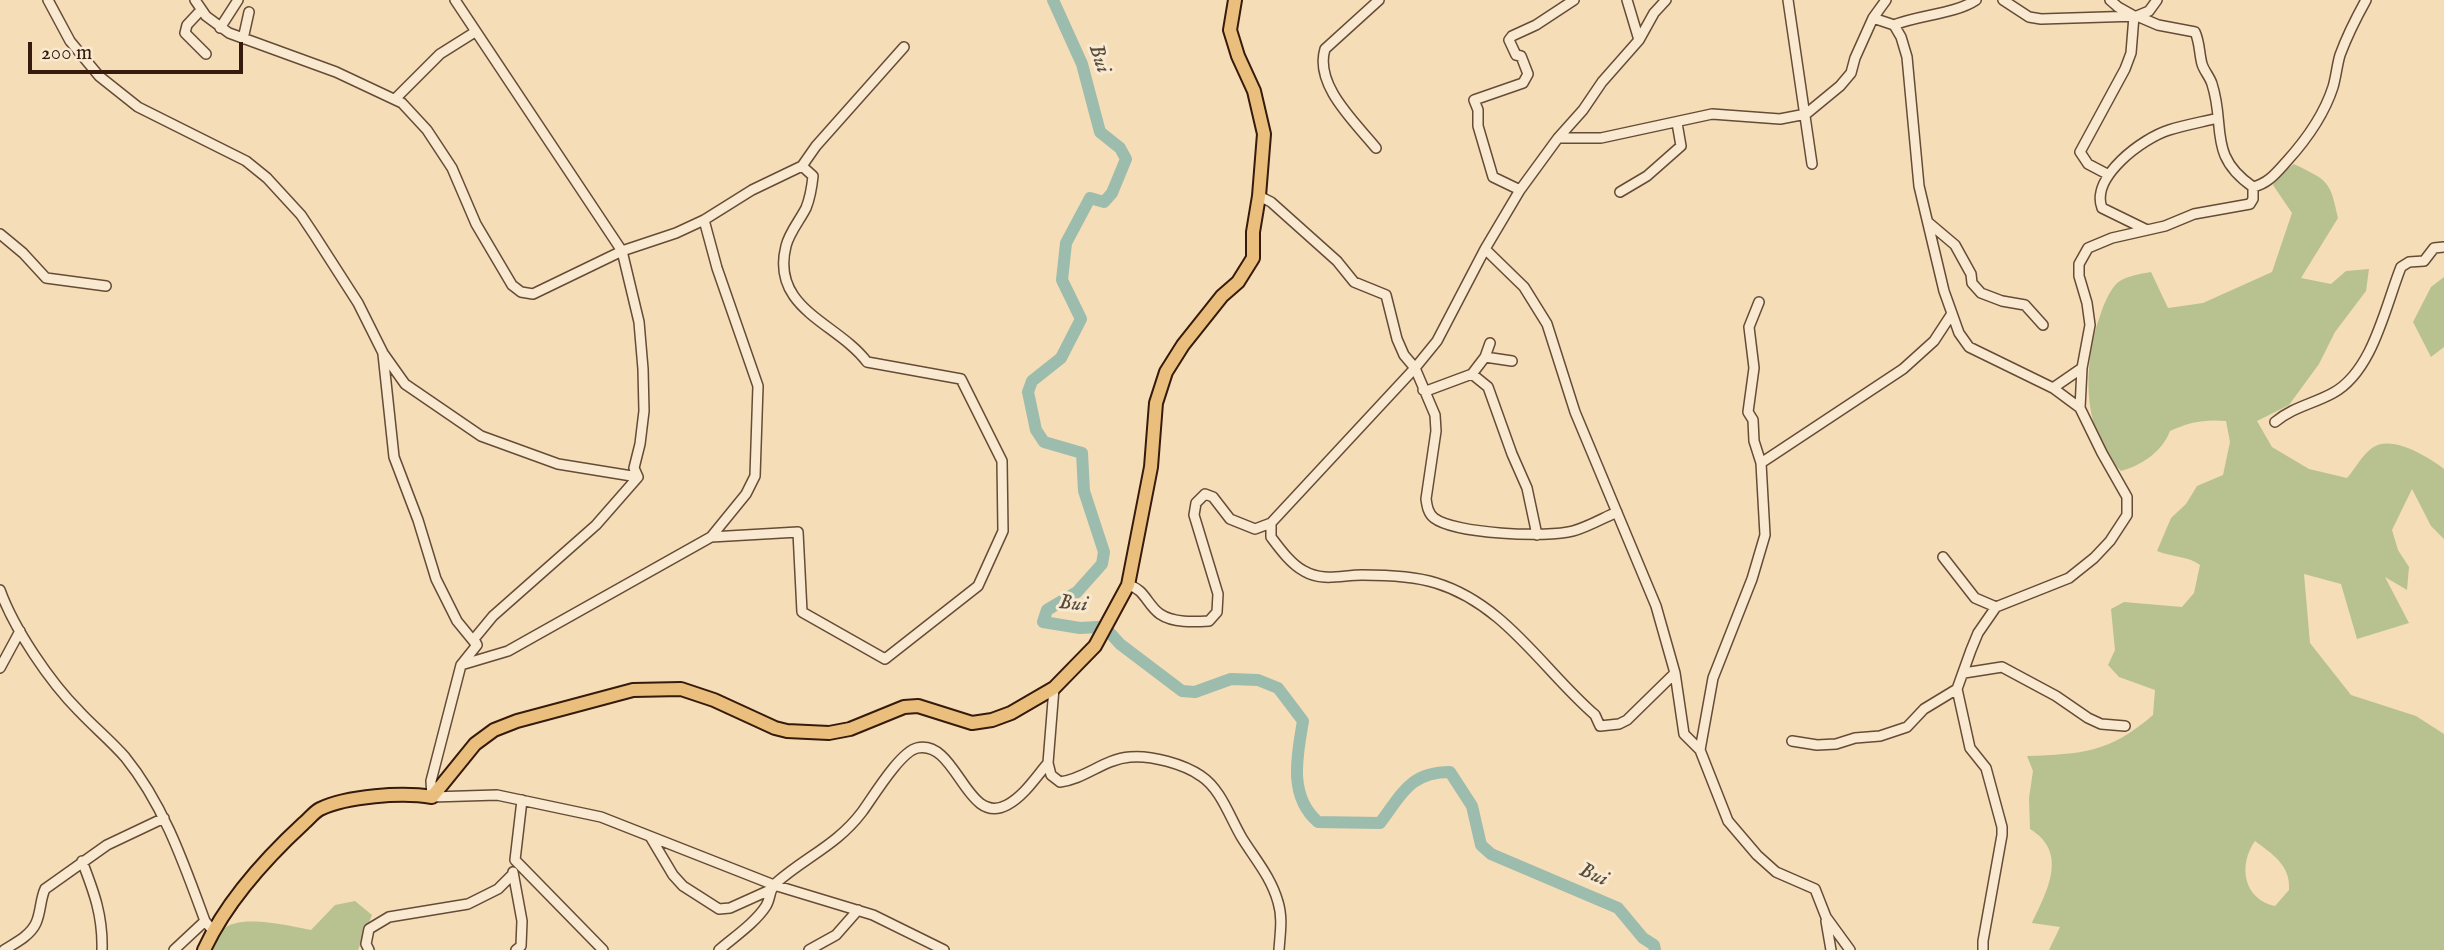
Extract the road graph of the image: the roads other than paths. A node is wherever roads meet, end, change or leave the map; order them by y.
1 (48, 0) edge
2 (195, 0) edge
3 (238, 0) edge
4 (455, 0) edge
5 (1235, 0) edge
6 (1379, 0) edge
7 (1626, 0) edge
8 (1666, 0) edge
9 (1788, 0) edge
10 (1886, 0) edge
11 (1976, 0) edge
12 (2004, 0) edge
13 (2110, 0) edge
14 (2157, 0) edge
15 (2365, 0) edge
16 (1571, 1) edge
17 (201, 10) junction
18 (249, 12) dead end
19 (2135, 16) junction
20 (1873, 18) junction
21 (1894, 25) junction
22 (220, 28) junction
23 (475, 32) junction
24 (243, 39) junction
25 (1639, 40) junction
26 (904, 47) dead end
27 (206, 54) dead end
28 (395, 99) junction
29 (1806, 114) junction
30 (2218, 118) junction
31 (1677, 122) junction
32 (1558, 138) junction
33 (1376, 148) dead end
34 (1812, 164) dead end
35 (802, 166) junction
36 (2107, 174) junction
37 (2253, 187) junction
38 (1520, 190) junction
39 (1620, 192) dead end
40 (1259, 196) junction
41 (704, 219) junction
42 (1928, 223) junction
43 (2147, 230) junction
44 (0, 234) edge
45 (2444, 247) edge
46 (1485, 249) junction
47 (622, 251) junction
48 (106, 286) dead end
49 (1759, 302) dead end
50 (1951, 315) junction
51 (2043, 326) dead end
52 (1490, 343) dead end
53 (383, 353) junction
54 (1485, 357) junction
55 (1512, 361) dead end
56 (1415, 368) junction
57 (2082, 368) junction
58 (1472, 374) junction
59 (2053, 388) junction
60 (1423, 390) junction
61 (2080, 408) junction
62 (2275, 422) dead end
63 (1761, 463) junction
64 (638, 477) junction
65 (1618, 512) junction
66 (1271, 523) junction
67 (1255, 529) junction
68 (1537, 535) junction
69 (711, 537) junction
70 (1271, 537) junction
71 (1943, 557) dead end
72 (1128, 585) junction
73 (0, 590) edge
74 (1996, 607) junction
75 (20, 632) junction
76 (477, 645) junction
77 (461, 665) junction
78 (0, 668) edge
79 (1675, 673) junction
80 (1964, 673) junction
81 (1054, 688) junction
82 (1957, 689) junction
83 (2125, 726) dead end
84 (1792, 741) dead end
85 (1700, 750) junction
86 (1048, 763) junction
87 (432, 797) junction
88 (522, 800) junction
89 (164, 818) junction
90 (651, 837) junction
91 (515, 860) junction
92 (82, 861) junction
93 (512, 875) junction
94 (772, 888) junction
95 (858, 910) junction
96 (1826, 917) junction
97 (209, 926) junction
98 (4, 950) edge
99 (102, 950) edge
100 (174, 950) edge
101 (204, 950) edge
102 (369, 950) edge
103 (516, 950) edge
104 (603, 950) edge
105 (719, 950) edge
106 (810, 950) edge
107 (944, 950) edge
108 (1279, 950) edge
109 (1831, 950) edge
110 (1850, 950) edge
111 (1983, 950) edge

1 - 53 street
2 - 17 street
3 - 22 street
4 - 23 street
5 - 40 highway
6 - 33 street
7 - 25 street
8 - 25 street
9 - 29 street
10 - 20 street
11 - 21 street
12 - 19 street
13 - 19 street
14 - 19 street
15 - 37 street
16 - 38 street
17 - 22 street
17 - 27 street
18 - 24 street
19 - 30 street
19 - 36 street
20 - 21 street
20 - 29 street
21 - 42 street
22 - 24 street
23 - 28 street
23 - 47 street
24 - 28 street
25 - 32 street
26 - 35 street
28 - 47 street
29 - 31 street
29 - 34 street
30 - 36 street
30 - 37 street
31 - 32 street
31 - 39 street
32 - 38 street
35 - 41 street
35 - 69 street
36 - 43 street
37 - 43 street
38 - 46 street
40 - 56 street
40 - 72 highway
41 - 47 street
41 - 69 street
42 - 50 street
42 - 51 street
43 - 57 street
44 - 48 street
45 - 62 street
46 - 56 street
46 - 65 street
47 - 64 street
49 - 63 street
50 - 59 street
50 - 63 street
52 - 54 street
53 - 64 street
53 - 76 street
54 - 55 street
54 - 58 street
56 - 60 street
56 - 66 street
57 - 59 street
57 - 61 street
58 - 60 street
58 - 68 street
59 - 61 street
60 - 68 street
61 - 74 street
63 - 85 street
64 - 76 street
65 - 68 street
65 - 79 street
66 - 67 street
66 - 70 street
67 - 70 street
67 - 72 street
69 - 77 street
70 - 79 street
71 - 74 street
72 - 81 highway
73 - 75 street
74 - 80 street
75 - 78 street
75 - 89 street
76 - 77 street
77 - 87 street
79 - 85 street
80 - 82 street
80 - 83 street
81 - 86 street
81 - 87 highway
82 - 84 street
82 - 111 street
85 - 96 street
86 - 94 street
86 - 108 street
87 - 88 street
87 - 97 highway
88 - 90 street
88 - 91 street
89 - 92 street
89 - 97 street
90 - 94 street
90 - 94 street
91 - 93 street
91 - 104 street
92 - 98 street
92 - 99 street
93 - 102 street
93 - 103 street
94 - 95 street
94 - 105 street
95 - 106 street
95 - 107 street
96 - 109 street
96 - 110 street
97 - 100 street
97 - 101 highway

